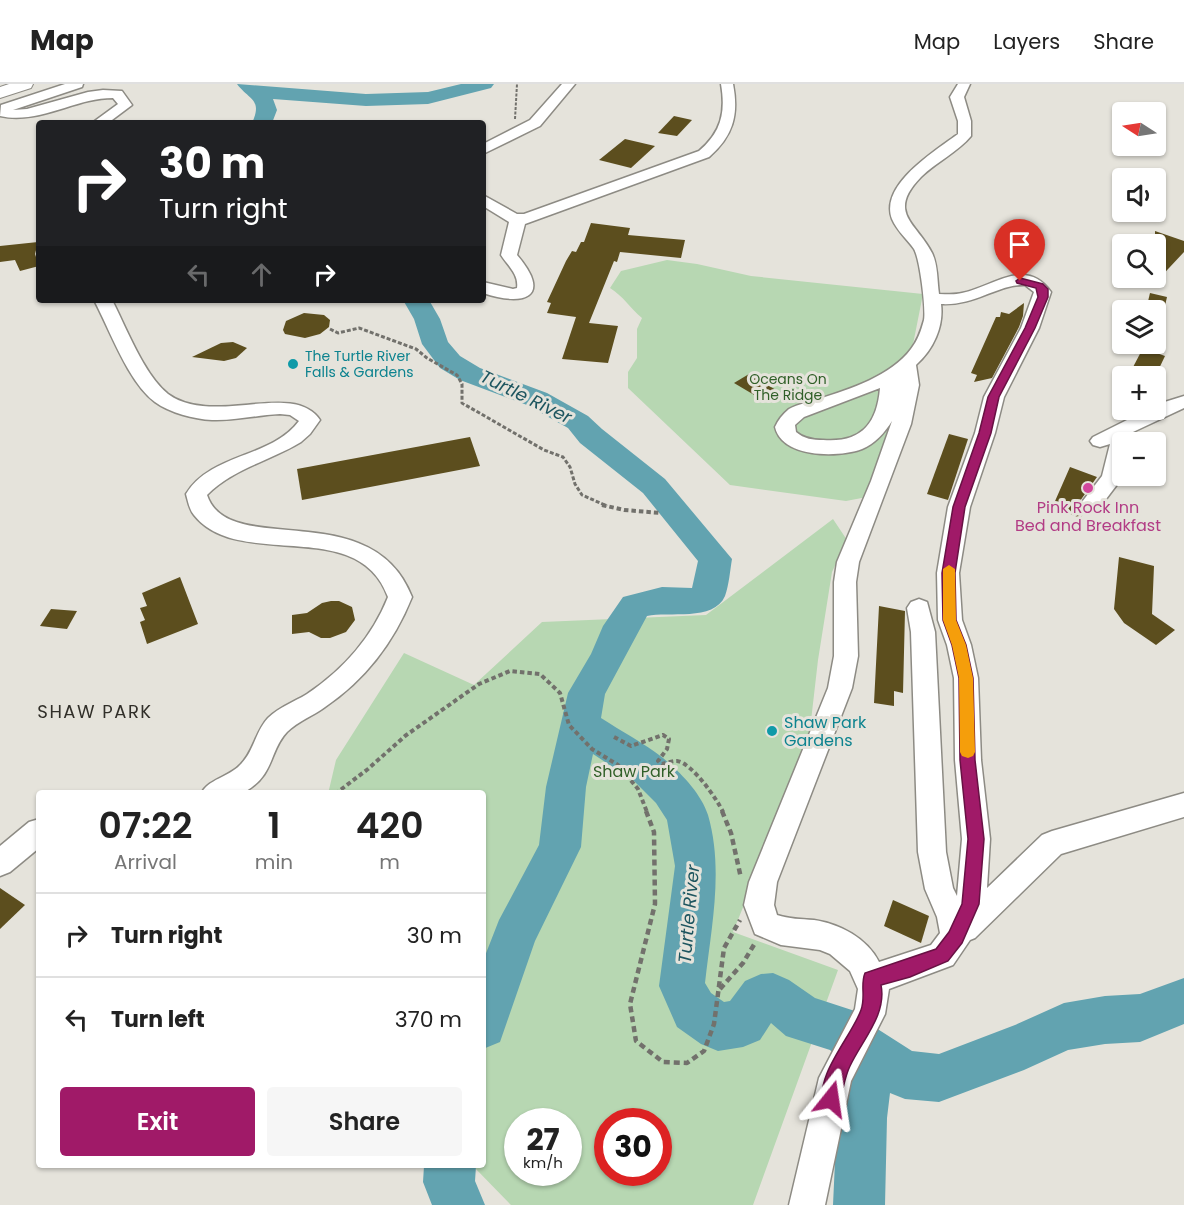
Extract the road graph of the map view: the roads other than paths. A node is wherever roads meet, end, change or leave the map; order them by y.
1 (77, 84) edge
2 (569, 84) edge
3 (727, 84) edge
4 (964, 84) edge
5 (103, 120) edge
6 (486, 149) edge
7 (486, 202) edge
8 (519, 220) junction
9 (486, 288) edge
10 (931, 298) junction
11 (105, 303) edge
12 (899, 371) junction
13 (1184, 402) edge
14 (1124, 428) junction
15 (1100, 441) dead end
16 (1093, 502) dead end
17 (919, 608) dead end
18 (223, 790) edge
19 (1184, 805) edge
20 (36, 833) edge
21 (0, 863) edge
22 (956, 937) junction
23 (871, 980) junction
24 (807, 1205) edge

1 - 5 street
2 - 6 street
3 - 8 street
4 - 10 street
7 - 8 street
8 - 9 street
10 - 12 street
10 - 22 street
11 - 18 street
12 - 12 street
12 - 23 street
13 - 14 street
14 - 15 street
14 - 16 street
17 - 22 street
19 - 22 street
20 - 21 street
22 - 23 street
23 - 24 street

